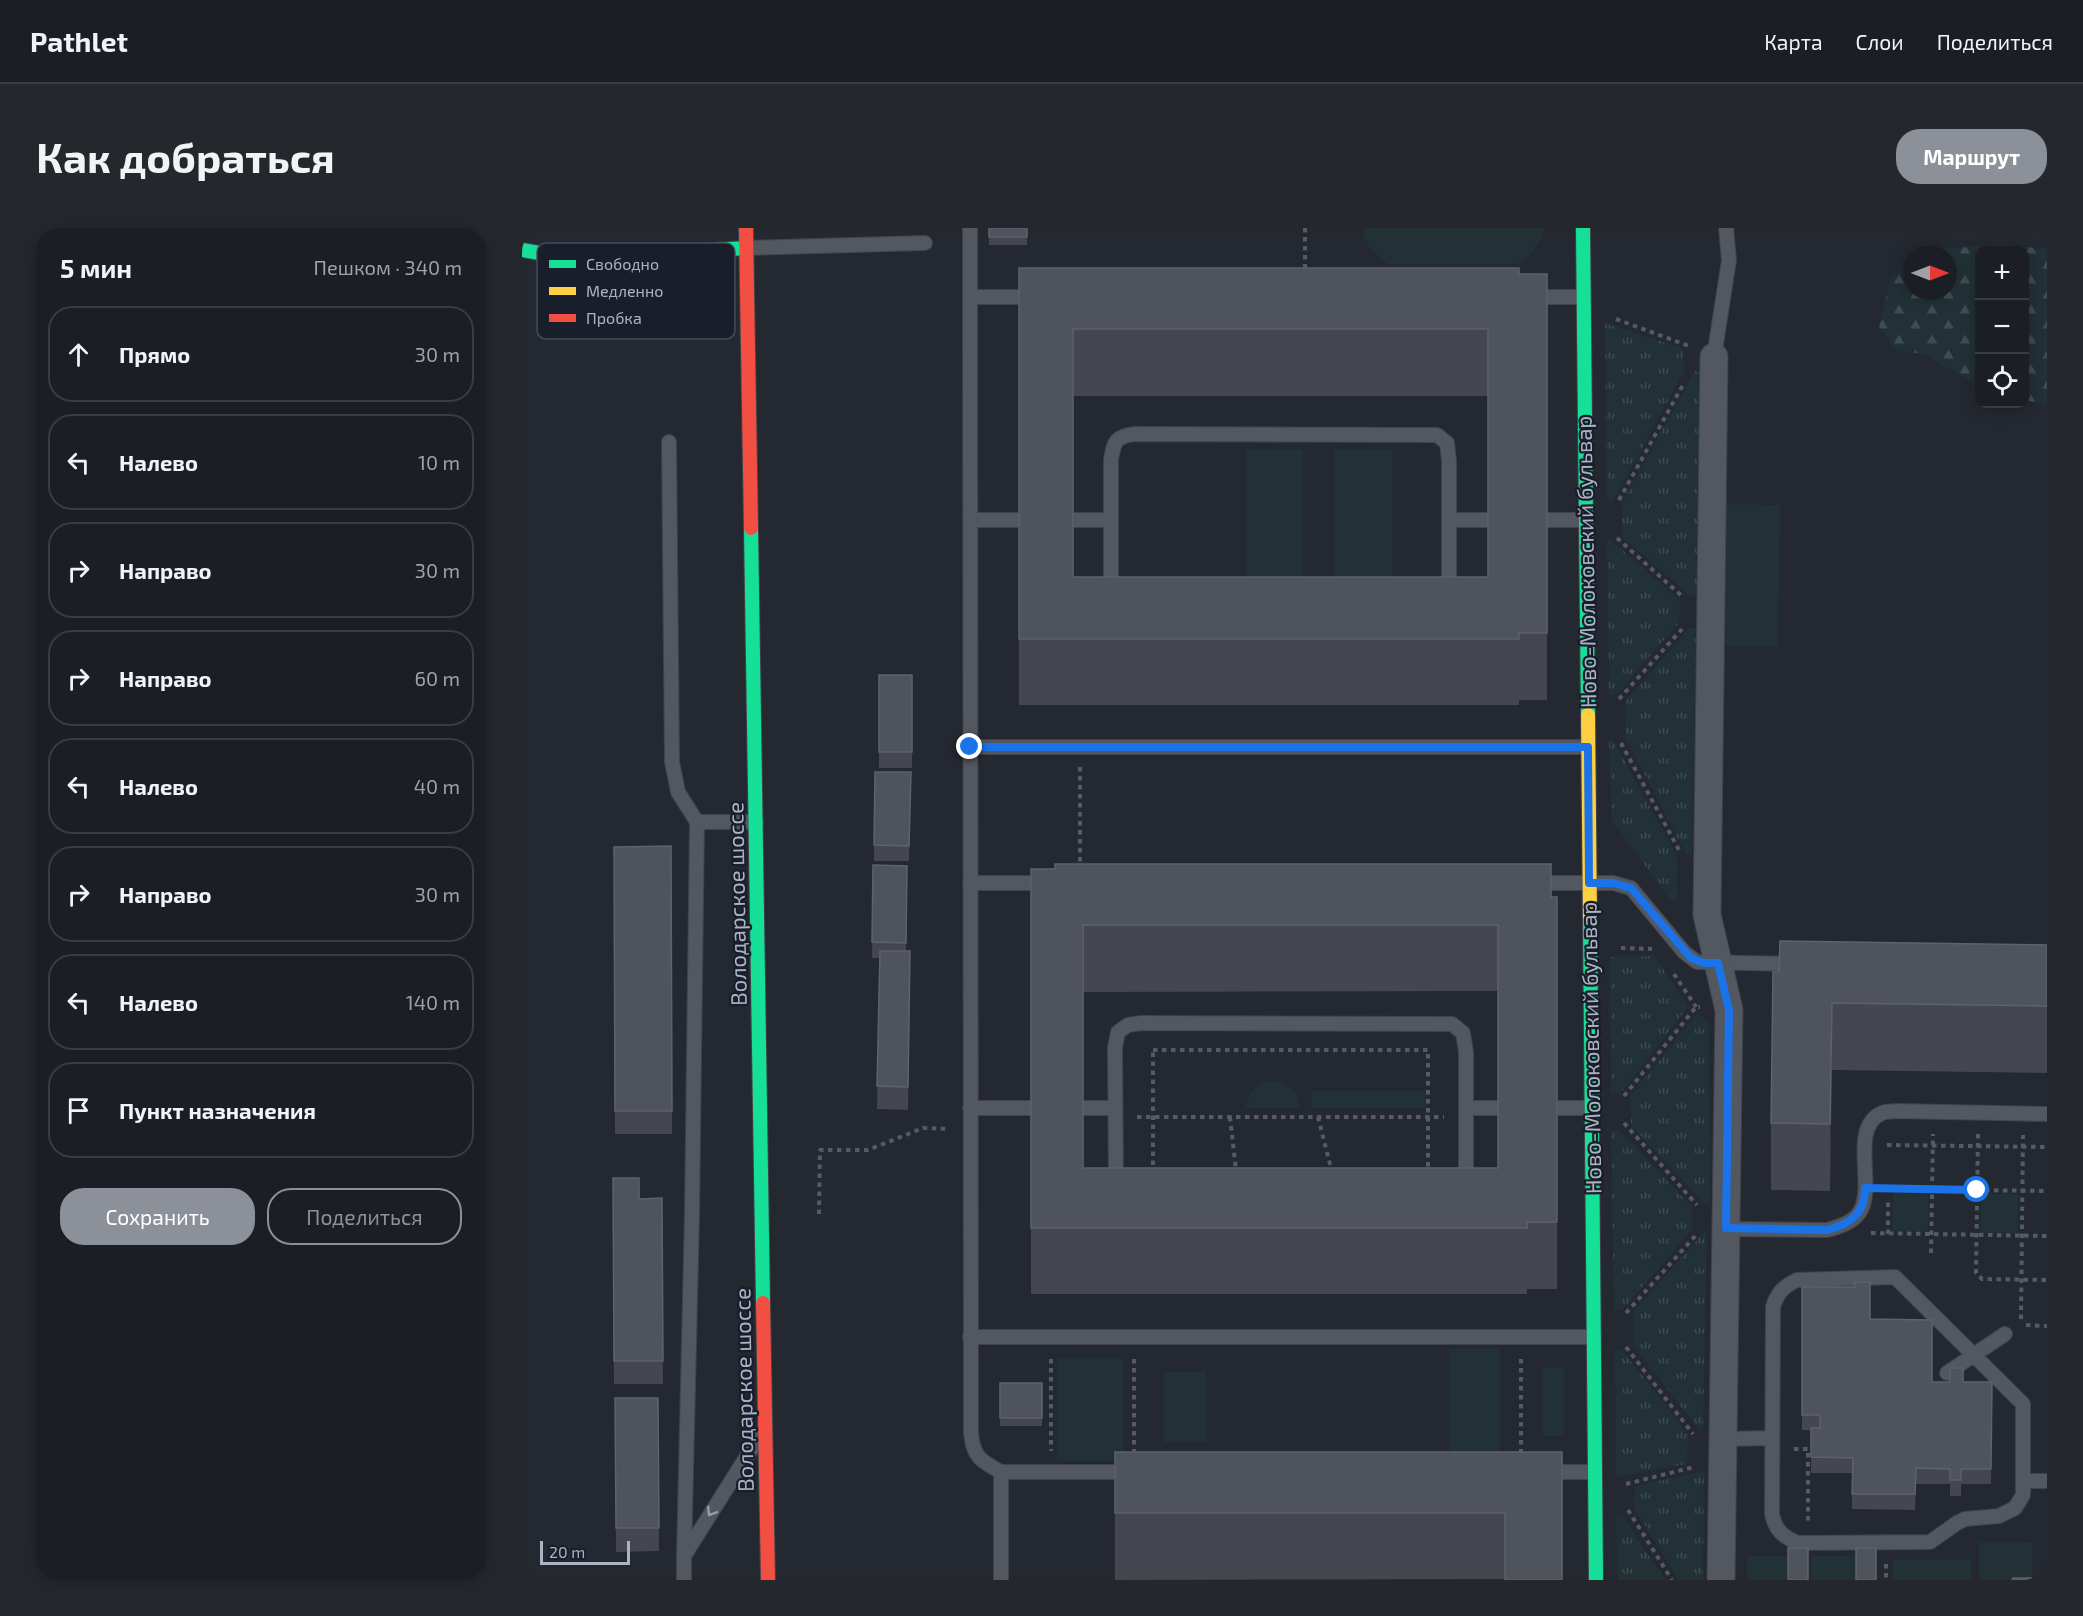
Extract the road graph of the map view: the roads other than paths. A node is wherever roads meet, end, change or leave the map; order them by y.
1 (746, 228) edge
2 (970, 228) edge
3 (1583, 228) edge
4 (1726, 228) edge
5 (925, 243) dead end
6 (746, 248) junction
7 (735, 249) edge
8 (522, 250) edge
9 (537, 253) edge
10 (970, 297) junction
11 (1048, 297) edge
12 (1514, 297) edge
13 (1584, 302) junction
14 (1702, 357) joint
15 (669, 442) dead end
16 (970, 520) junction
17 (1019, 520) edge
18 (1073, 520) edge
19 (1111, 520) junction
20 (1449, 520) junction
21 (1488, 520) edge
22 (1547, 520) edge
23 (1586, 520) junction
24 (1123, 603) edge
25 (1430, 604) edge
26 (970, 747) junction
27 (1588, 747) junction
28 (696, 822) junction
29 (756, 822) junction
30 (970, 883) junction
31 (1080, 883) edge
32 (1519, 883) edge
33 (1589, 883) junction
34 (1718, 963) junction
35 (1812, 965) edge
36 (970, 1108) junction
37 (1031, 1108) edge
38 (1083, 1108) edge
39 (1498, 1108) edge
40 (1557, 1108) edge
41 (1591, 1108) junction
42 (1115, 1113) junction
43 (1466, 1113) junction
44 (2047, 1114) edge
45 (1459, 1195) edge
46 (1122, 1196) edge
47 (1713, 1229) junction
48 (2005, 1334) dead end
49 (970, 1337) junction
50 (1594, 1337) junction
51 (1973, 1354) junction
52 (1947, 1373) edge
53 (765, 1427) junction
54 (1710, 1439) junction
55 (1772, 1444) junction
56 (1001, 1472) junction
57 (1139, 1472) edge
58 (1521, 1472) edge
59 (1595, 1472) junction
60 (2024, 1480) junction
61 (2047, 1481) edge
62 (684, 1556) junction
63 (684, 1580) edge
64 (768, 1580) edge
65 (1001, 1580) edge
66 (1596, 1580) edge
67 (1721, 1580) edge

1 - 6 street, Володарское шоссе
2 - 10 lane
3 - 13 street, Ново-Молоковский бульвар
4 - 14 lane
5 - 6 lane
6 - 7 street
6 - 29 street, Володарское шоссе
8 - 9 street
10 - 11 lane
10 - 16 lane
12 - 13 lane
13 - 23 street, Ново-Молоковский бульвар
14 - 34 street
15 - 28 lane
16 - 17 lane
16 - 26 lane
18 - 19 lane
19 - 20 lane
19 - 24 lane
20 - 21 lane
20 - 25 lane
22 - 23 lane
23 - 27 street, Ново-Молоковский бульвар
26 - 27 lane
26 - 30 lane
27 - 33 street, Ново-Молоковский бульвар
28 - 29 lane
28 - 62 lane
29 - 53 street, Володарское шоссе
30 - 31 lane
30 - 36 lane
32 - 33 lane
33 - 34 lane
33 - 41 street, Ново-Молоковский бульвар
34 - 35 lane
34 - 47 street
36 - 37 lane
36 - 49 lane
38 - 42 lane
39 - 43 lane
40 - 41 lane
41 - 50 street, Ново-Молоковский бульвар
42 - 43 lane
42 - 46 lane
43 - 45 lane
44 - 47 lane
47 - 54 street
48 - 51 lane
49 - 50 lane
49 - 56 lane
50 - 59 street, Ново-Молоковский бульвар
51 - 52 lane
51 - 55 lane
51 - 60 lane
53 -> 62 lane
53 - 64 street, Володарское шоссе
54 - 55 lane
54 - 67 street
55 - 60 lane
56 - 57 lane
56 - 65 lane
58 - 59 lane
59 - 66 street, Ново-Молоковский бульвар
60 - 61 lane
62 - 63 lane

